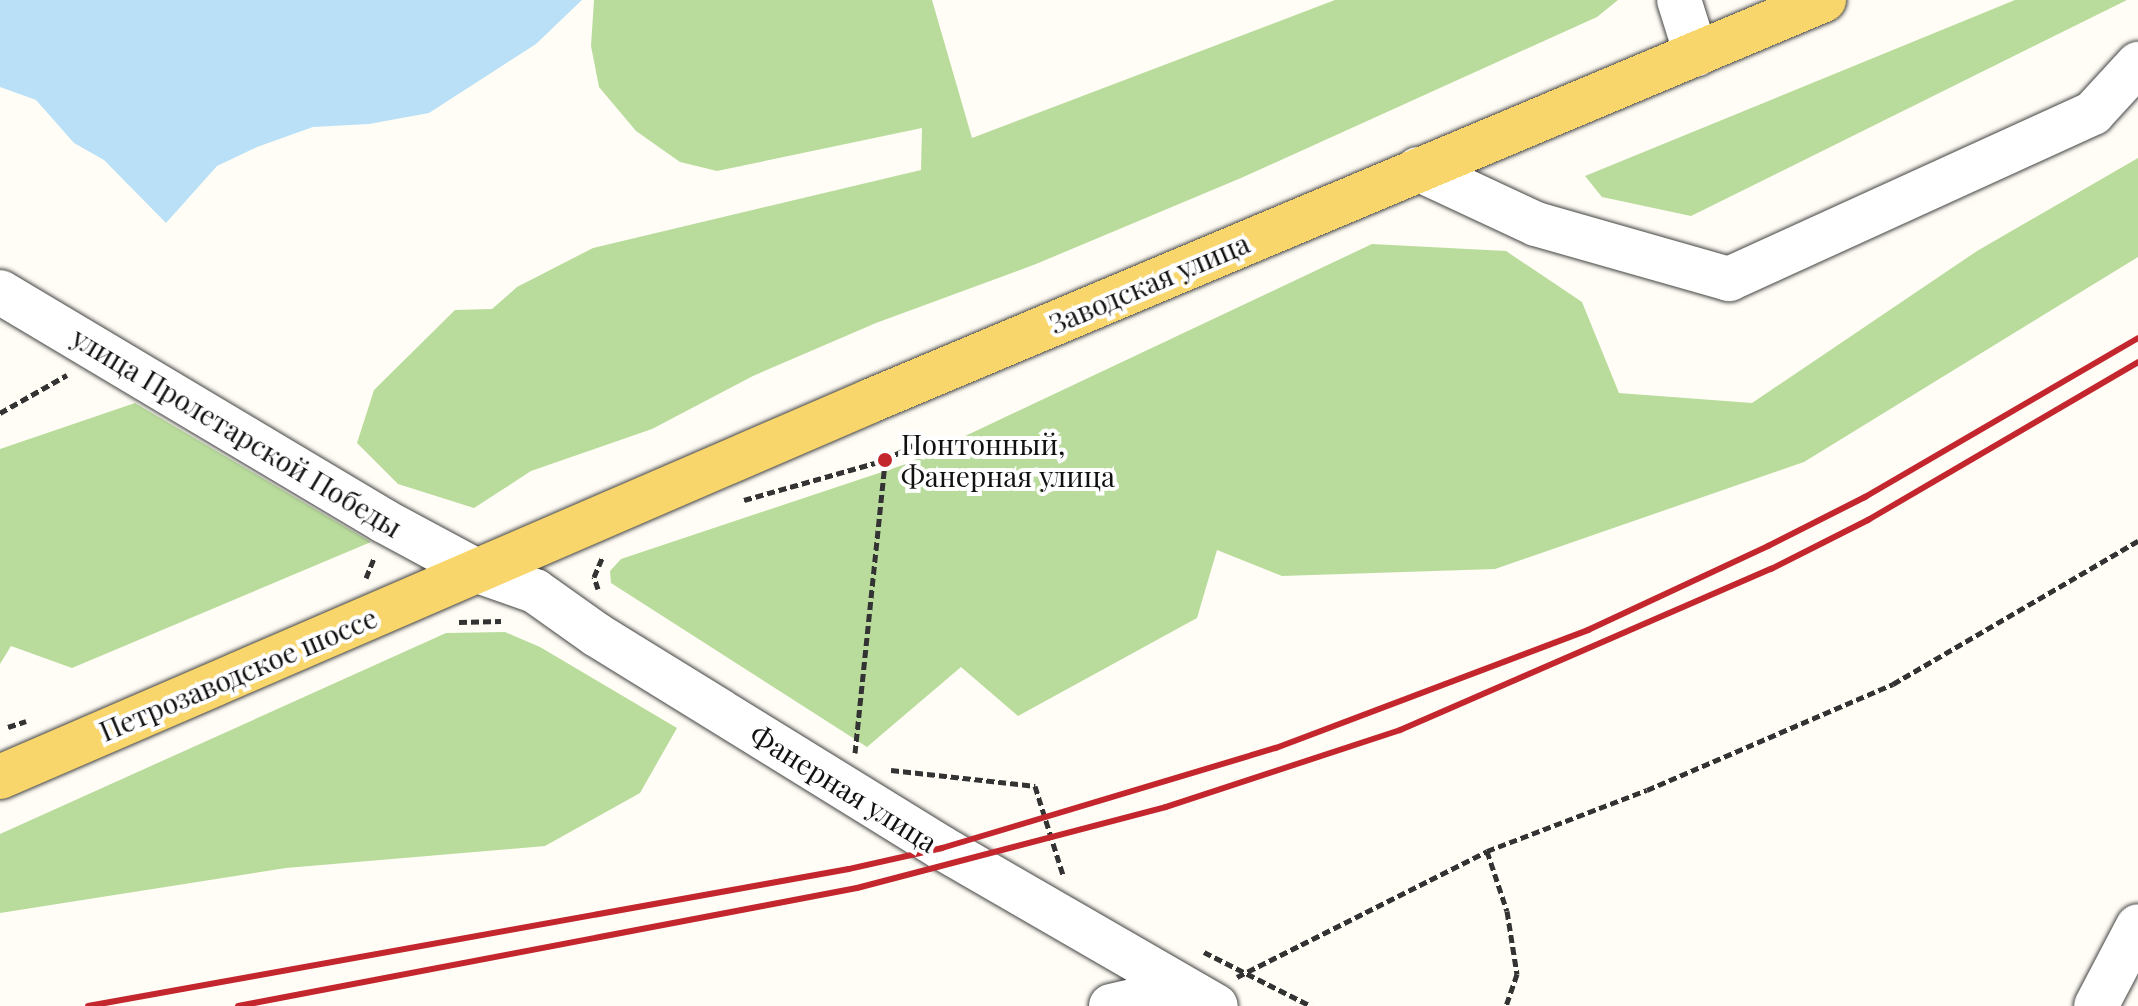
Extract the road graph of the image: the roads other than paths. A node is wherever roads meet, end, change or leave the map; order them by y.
1 (1679, 0) edge
2 (1824, 0) edge
3 (1696, 54) junction
4 (2138, 64) edge
5 (1418, 169) junction
6 (0, 292) edge
7 (475, 570) junction
8 (0, 777) edge
9 (2138, 926) edge
10 (1200, 997) edge
11 (1111, 1006) edge
12 (2096, 1006) edge

1 - 3 street
2 - 3 main road, Заводская улица
3 - 5 main road, Заводская улица
4 - 5 street
5 - 7 main road, Заводская улица
6 - 7 street, улица Пролетарской Победы
7 - 8 main road, Петрозаводское шоссе
7 - 10 street, Фанерная улица
9 - 12 street
10 - 11 street

